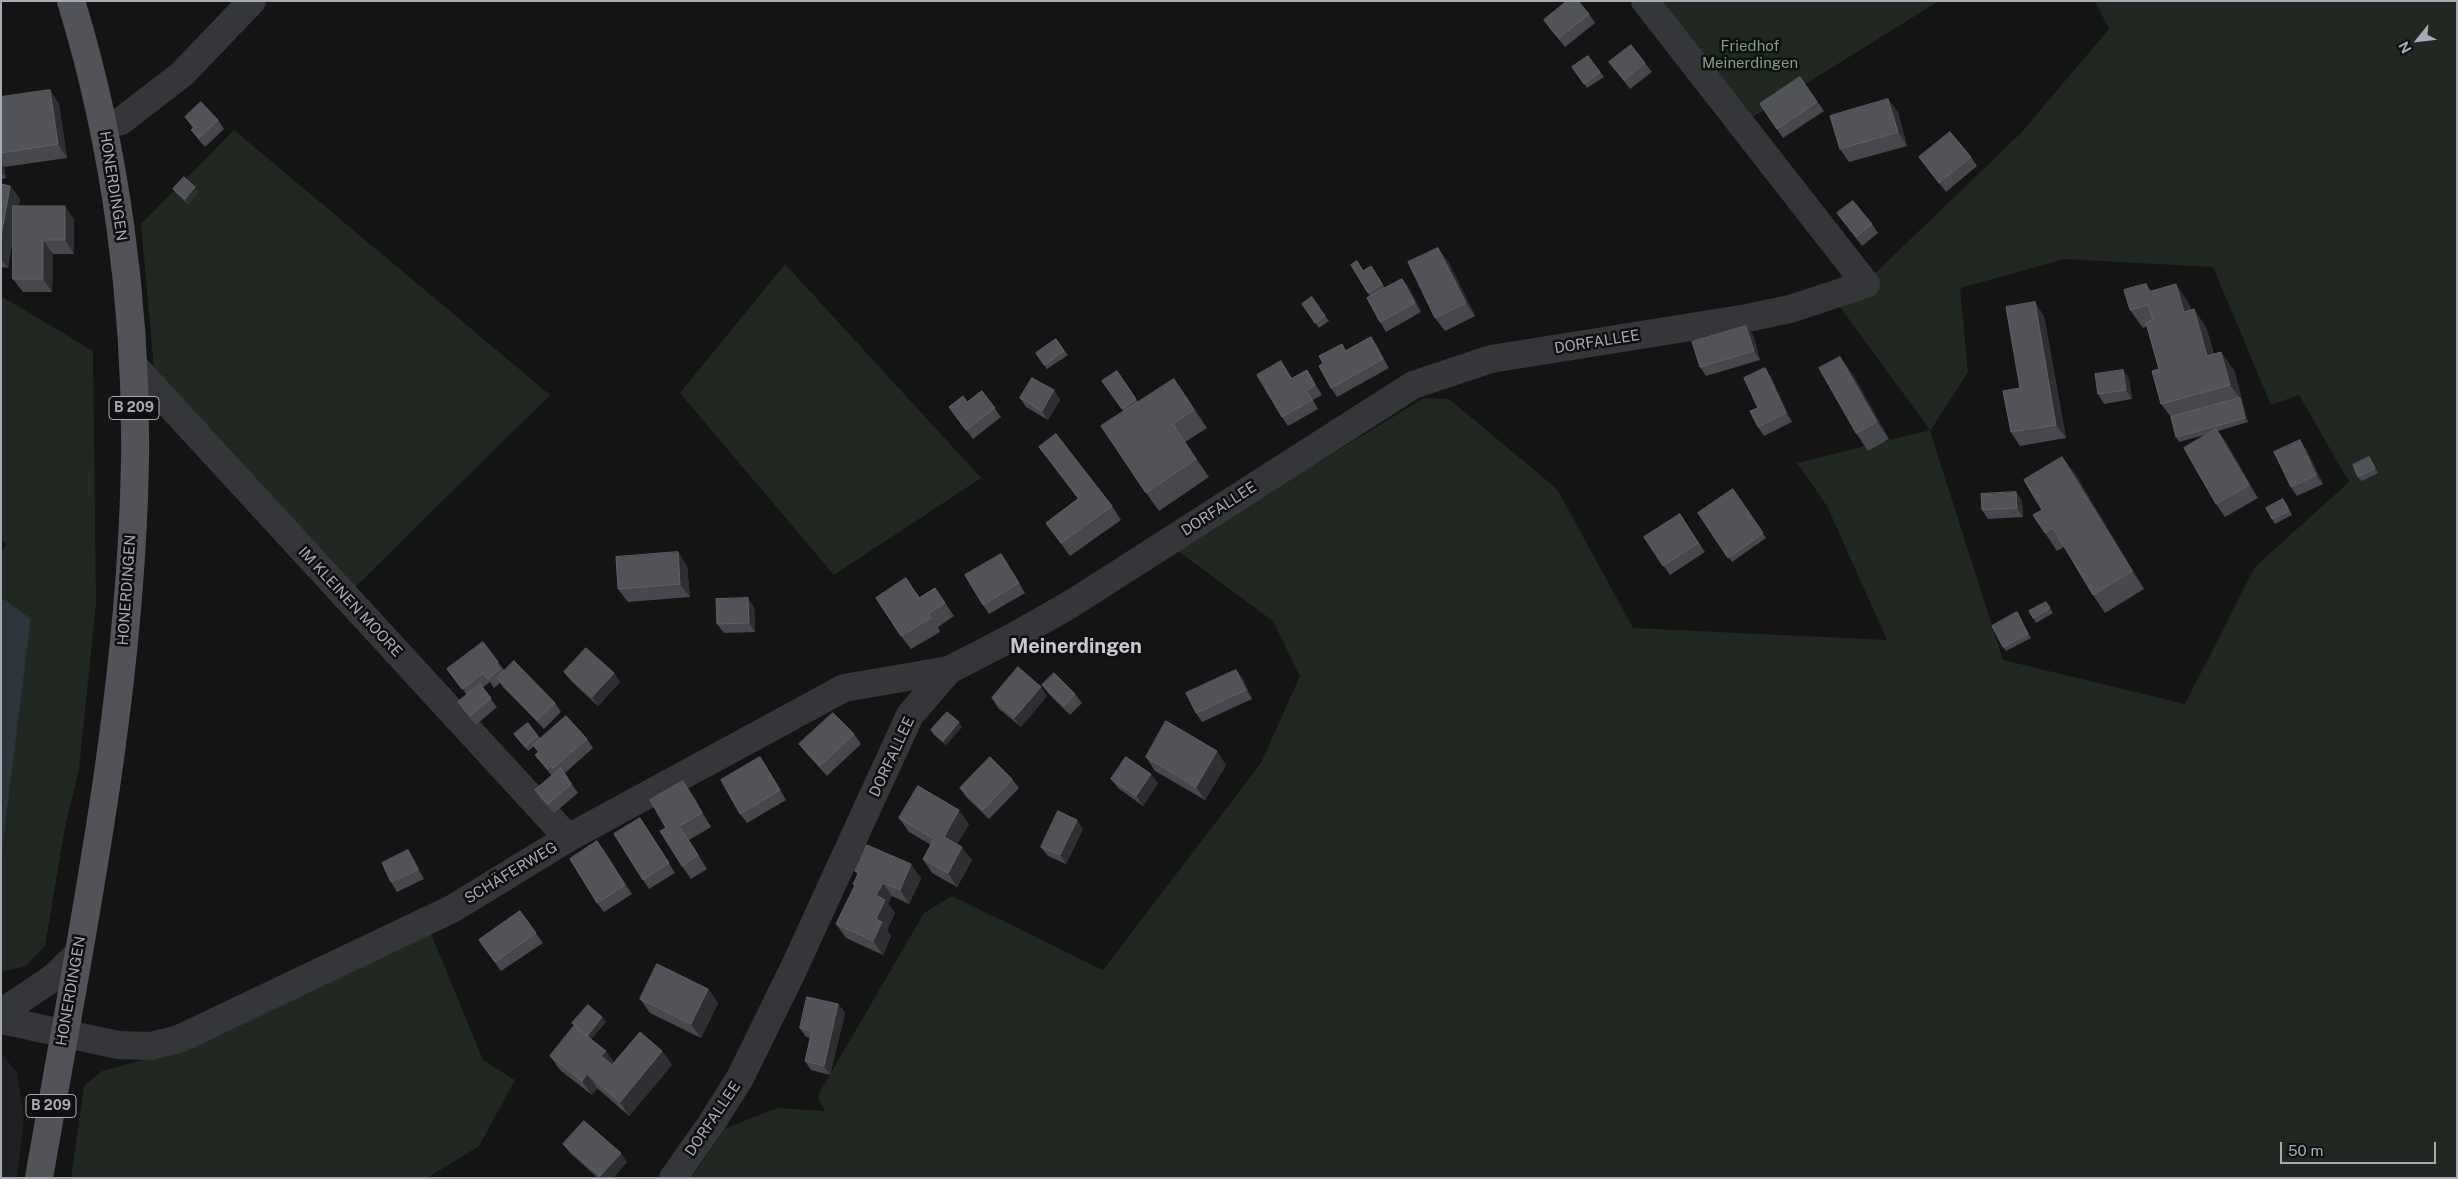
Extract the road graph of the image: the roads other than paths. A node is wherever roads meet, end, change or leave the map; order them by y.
1 (71, 1) edge
2 (252, 1) edge
3 (1646, 1) edge
4 (103, 125) junction
5 (133, 365) junction
6 (949, 670) junction
7 (875, 683) junction
8 (910, 715) junction
9 (568, 838) junction
10 (78, 954) junction
11 (1, 1013) edge
12 (1, 1020) edge
13 (64, 1034) junction
14 (39, 1178) edge
15 (673, 1178) edge

1 - 4 main road, HONERDINGEN / B 209
2 - 4 street
3 - 6 street, DORFALLEE
4 - 5 main road, HONERDINGEN / B 209
5 - 9 street, IM KLEINEN MOORE
5 - 10 main road, HONERDINGEN / B 209
6 - 7 street, SCHÄFERWEG
6 - 8 street, DORFALLEE
7 - 8 street
7 - 9 street, SCHÄFERWEG
8 - 15 street, DORFALLEE
9 - 13 street, SCHÄFERWEG
10 - 11 street
10 - 13 main road, HONERDINGEN / B 209
12 - 13 street, SCHÄFERWEG
13 - 14 main road, HONERDINGEN / B 209

